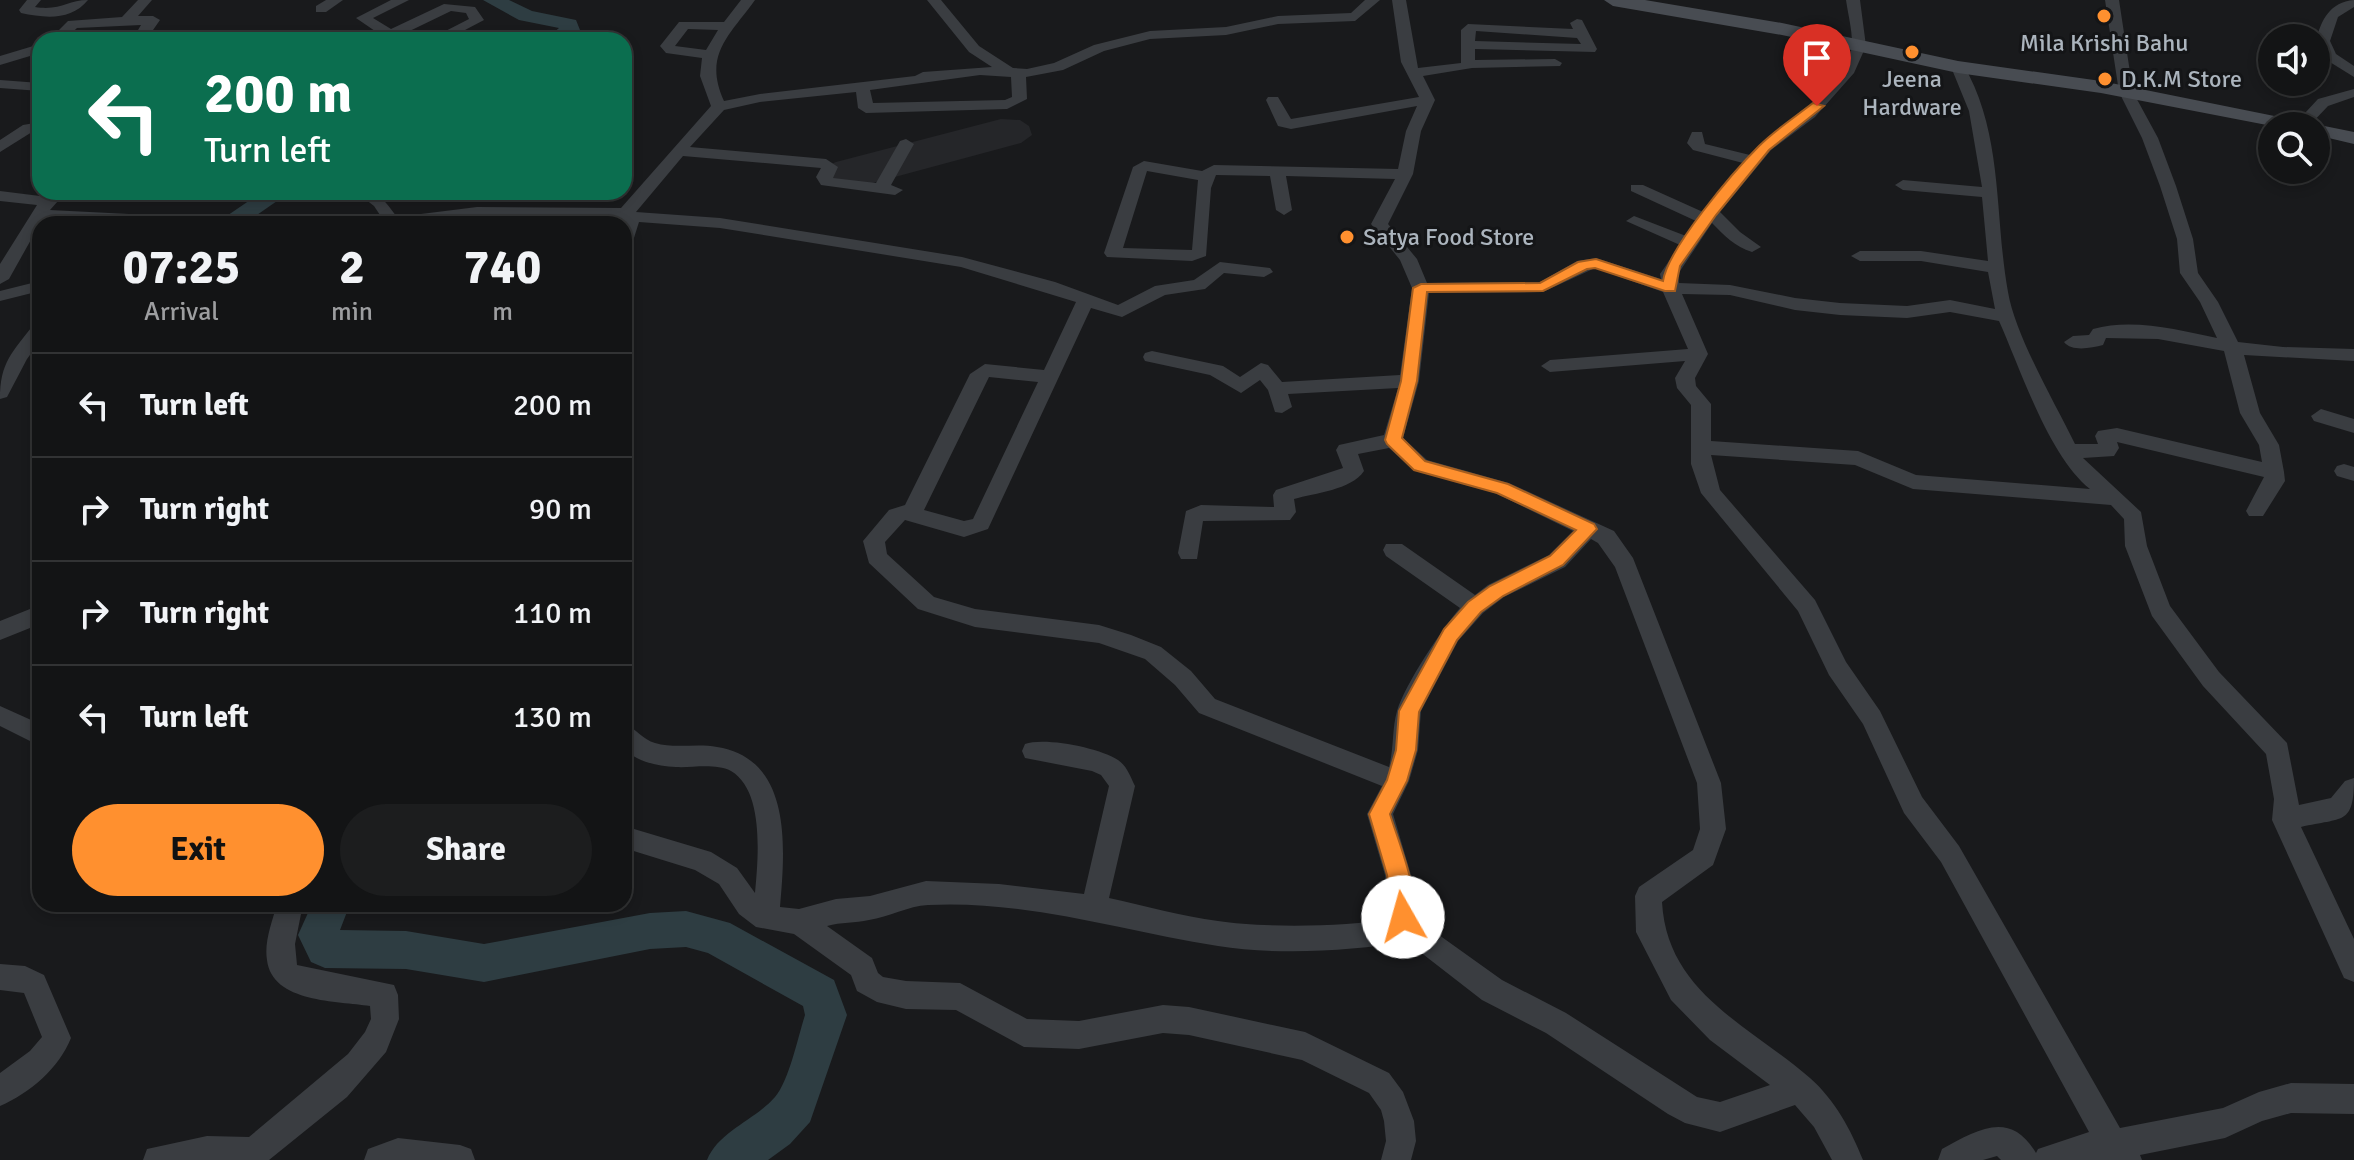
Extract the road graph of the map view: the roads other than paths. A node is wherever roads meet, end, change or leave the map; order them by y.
1 (34, 0) edge
2 (81, 0) edge
3 (145, 0) edge
4 (336, 0) edge
5 (402, 0) edge
6 (748, 0) edge
7 (934, 0) edge
8 (1373, 0) edge
9 (1399, 0) edge
10 (1613, 0) edge
11 (1853, 0) edge
12 (2112, 0) edge
13 (2354, 3) edge
14 (321, 9) dead end
15 (126, 21) junction
16 (729, 26) junction
17 (64, 32) edge
18 (142, 32) edge
19 (384, 32) edge
20 (392, 32) edge
21 (452, 32) edge
22 (1859, 46) junction
23 (32, 51) edge
24 (712, 55) junction
25 (0, 61) edge
26 (1468, 64) junction
27 (1958, 67) junction
28 (1013, 72) junction
29 (1413, 73) junction
30 (2354, 73) edge
31 (0, 84) edge
32 (32, 86) edge
33 (862, 86) junction
34 (2126, 92) junction
35 (2354, 93) edge
36 (1273, 100) dead end
37 (1428, 100) junction
38 (719, 107) junction
39 (2310, 112) edge
40 (2258, 118) edge
41 (32, 128) edge
42 (2330, 132) edge
43 (1697, 135) dead end
44 (2354, 138) edge
45 (906, 144) dead end
46 (0, 147) edge
47 (678, 151) junction
48 (1754, 161) junction
49 (1277, 170) junction
50 (1405, 174) junction
51 (1207, 177) junction
52 (1903, 185) dead end
53 (1637, 188) dead end
54 (1989, 193) junction
55 (0, 196) edge
56 (32, 199) edge
57 (40, 200) edge
58 (1284, 210) dead end
59 (38, 213) junction
60 (629, 215) junction
61 (36, 216) edge
62 (84, 216) edge
63 (444, 216) edge
64 (527, 216) edge
65 (613, 216) edge
66 (1708, 216) junction
67 (1634, 221) dead end
68 (32, 223) edge
69 (1691, 244) junction
70 (1752, 247) dead end
71 (1860, 256) dead end
72 (1997, 268) junction
73 (1264, 272) dead end
74 (0, 279) edge
75 (32, 288) edge
76 (1421, 288) junction
77 (1670, 288) junction
78 (0, 296) edge
79 (1087, 298) junction
80 (2006, 317) junction
81 (32, 339) edge
82 (2073, 342) dead end
83 (2230, 346) junction
84 (1699, 354) junction
85 (2354, 355) edge
86 (1152, 357) dead end
87 (1550, 366) dead end
88 (1048, 377) junction
89 (1409, 381) junction
90 (0, 393) edge
91 (2321, 416) dead end
92 (2354, 426) edge
93 (1393, 440) junction
94 (1702, 447) junction
95 (2068, 451) junction
96 (2274, 472) junction
97 (2117, 498) junction
98 (2256, 511) dead end
99 (912, 512) junction
100 (1588, 529) junction
101 (1394, 550) dead end
102 (1189, 553) dead end
103 (1475, 607) junction
104 (32, 617) edge
105 (0, 631) edge
106 (5, 722) edge
107 (32, 733) edge
108 (632, 741) edge
109 (1034, 751) dead end
110 (1397, 781) junction
111 (2354, 789) edge
112 (2285, 820) junction
113 (632, 839) edge
114 (1094, 907) junction
115 (288, 912) edge
116 (766, 918) junction
117 (799, 922) junction
118 (1411, 927) junction
119 (2354, 969) edge
120 (0, 977) edge
121 (1800, 1089) junction
122 (0, 1091) edge
123 (2354, 1099) edge
124 (2120, 1152) edge
125 (251, 1156) edge
126 (158, 1160) edge
127 (379, 1160) edge
128 (460, 1160) edge
129 (1396, 1160) edge
130 (1848, 1160) edge
131 (1953, 1160) edge
132 (2024, 1160) edge
133 (2049, 1160) edge

1 - 2 street
3 - 15 street
4 - 14 street
5 - 19 street
6 - 16 street
7 - 28 street
8 - 28 street
9 - 29 street
10 - 22 main road
11 - 22 street
12 - 34 street
13 - 30 street
15 - 17 street
15 - 18 street
16 - 24 street
16 - 24 street
20 - 21 street
22 - 27 main road
22 - 48 street
23 - 25 street
24 - 38 street
26 - 26 street
26 - 29 street
27 - 34 main road
27 - 54 street
28 - 33 street
28 - 33 street
29 - 37 street
31 - 32 street
33 - 38 street
34 - 40 main road
34 - 83 street
35 - 39 street
36 - 37 street
37 - 50 street
38 - 47 street
41 - 46 street
42 - 44 main road
43 - 48 street
45 - 47 street
47 - 60 street
48 - 66 street
49 - 50 street
49 - 51 street
49 - 58 street
50 - 76 street
51 - 51 street
52 - 54 street
53 - 66 street
54 - 72 street
55 - 56 street
57 - 59 street
59 - 61 street
59 - 62 street
60 - 65 street
60 - 79 street
63 - 64 street
66 - 69 street
66 - 70 street
67 - 69 street
68 - 74 street
69 - 77 street
71 - 72 street
72 - 80 street
73 - 79 street
75 - 78 street
76 - 77 street
76 - 89 street
77 - 80 street
77 - 84 street
79 - 88 street
80 - 95 street
81 - 90 street
82 - 83 street
83 - 85 street
83 - 96 street
84 - 87 street
84 - 94 street
86 - 89 street
88 - 99 street
88 - 99 street
89 - 93 street
91 - 92 street
93 - 100 street
93 - 102 street
94 - 97 street
94 - 124 street
95 - 96 street
95 - 97 street
96 - 98 street
97 - 112 street
99 - 110 street
100 - 103 street
100 - 121 street
101 - 103 street
103 - 110 street
104 - 105 street
106 - 107 street
108 - 116 street
109 - 114 street
110 - 118 street
111 - 112 street
112 - 119 street
113 - 116 street
114 - 117 street
114 - 118 street
115 - 125 street
116 - 117 street
117 - 129 street
118 - 121 street
120 - 122 street
121 - 130 street
123 - 124 street
124 - 133 street
125 - 126 street
127 - 128 street
131 - 132 street

